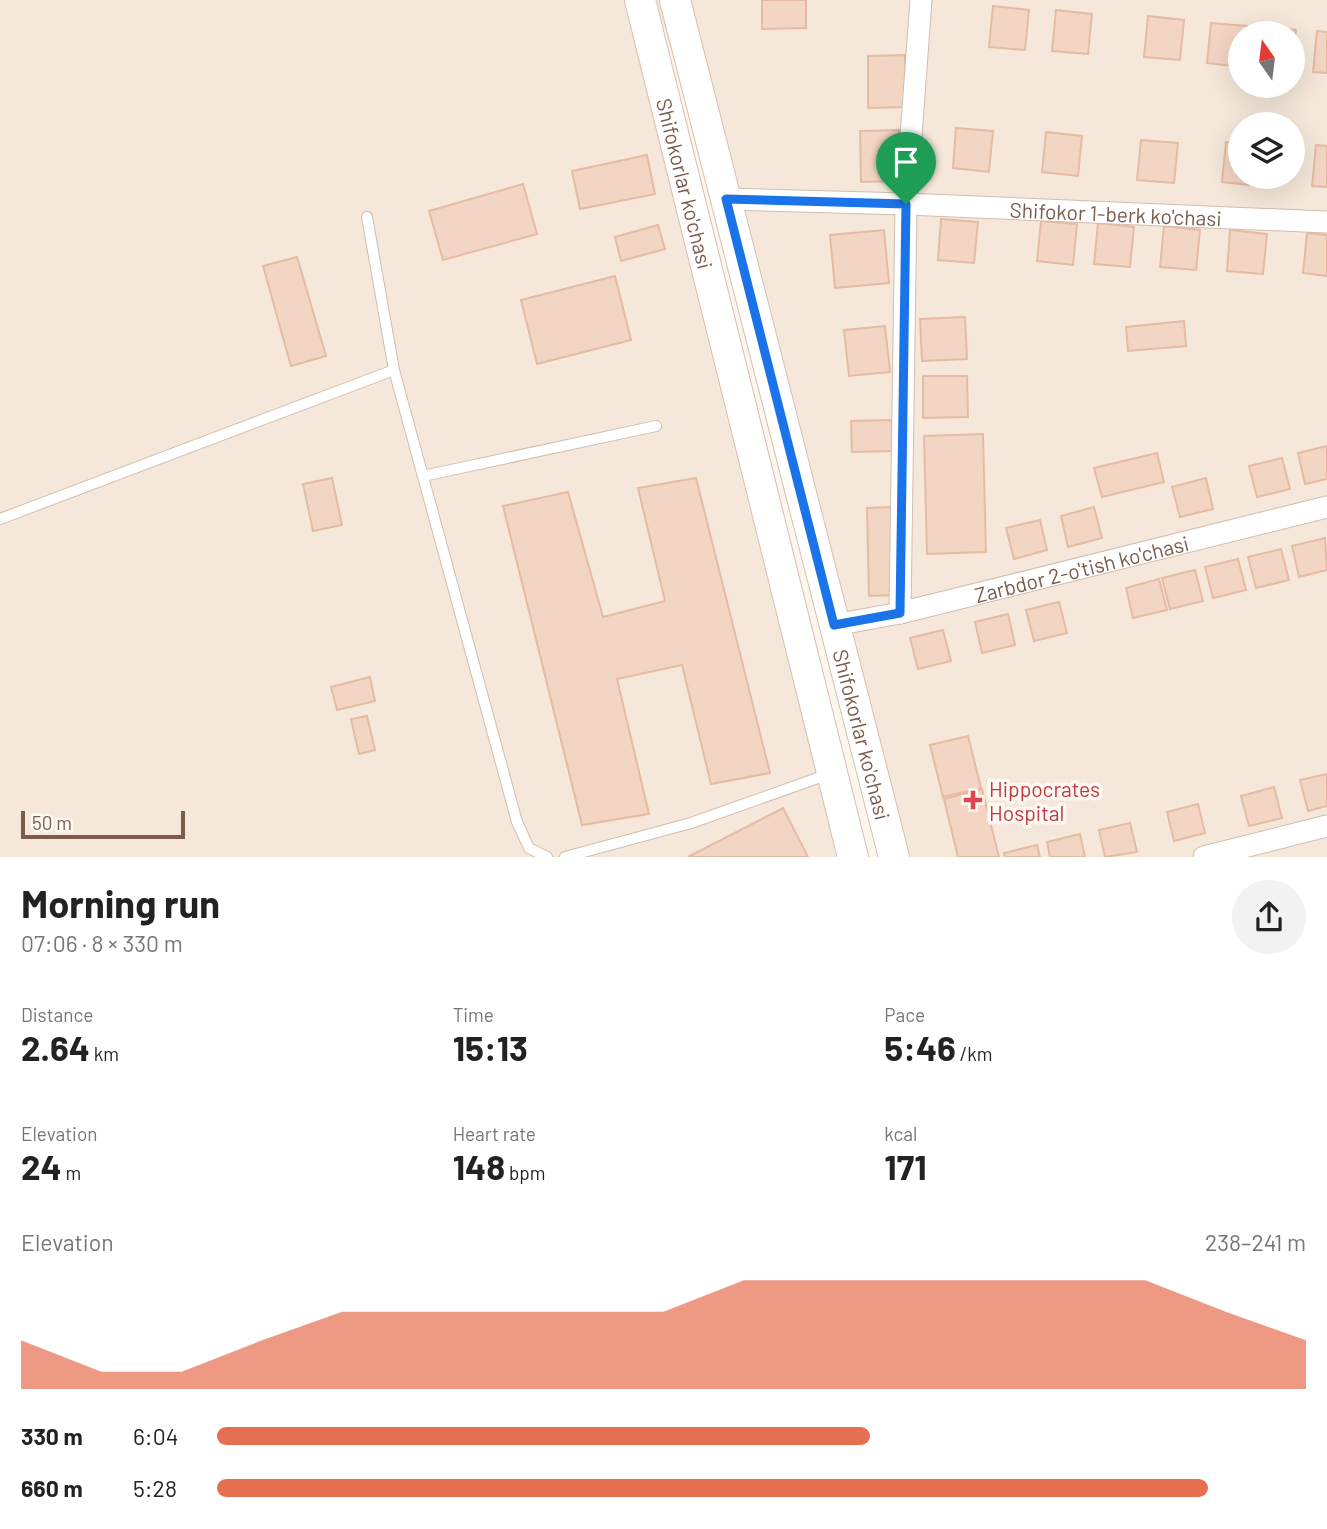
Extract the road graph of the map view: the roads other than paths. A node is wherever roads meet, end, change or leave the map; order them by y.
1 (640, 0) edge
2 (675, 0) edge
3 (921, 0) edge
4 (726, 199) junction
5 (906, 204) junction
6 (367, 217) dead end
7 (1327, 222) edge
8 (394, 370) junction
9 (656, 426) dead end
10 (422, 476) junction
11 (1327, 507) edge
12 (0, 519) edge
13 (900, 613) junction
14 (834, 625) junction
15 (832, 773) junction
16 (1327, 826) edge
17 (850, 856) edge
18 (547, 857) edge
19 (565, 857) edge
20 (894, 857) edge
21 (1204, 857) edge

1 - 15 main road, Shifokorlar ko'chasi
2 - 4 main road, Shifokorlar ko'chasi
3 - 5 street
4 - 5 street, Shifokor 1-berk ko'chasi
4 - 14 main road, Shifokorlar ko'chasi
5 - 7 street, Shifokor 1-berk ko'chasi
5 - 13 street
6 - 8 lane
8 - 10 lane
8 - 12 lane
9 - 10 lane
10 - 18 lane
11 - 13 street, Zarbdor 2-o'tish ko'chasi
13 - 14 street, Zarbdor 2-o'tish ko'chasi
14 - 20 main road, Shifokorlar ko'chasi
15 - 17 main road, Shifokorlar ko'chasi
15 - 19 lane
16 - 21 street

